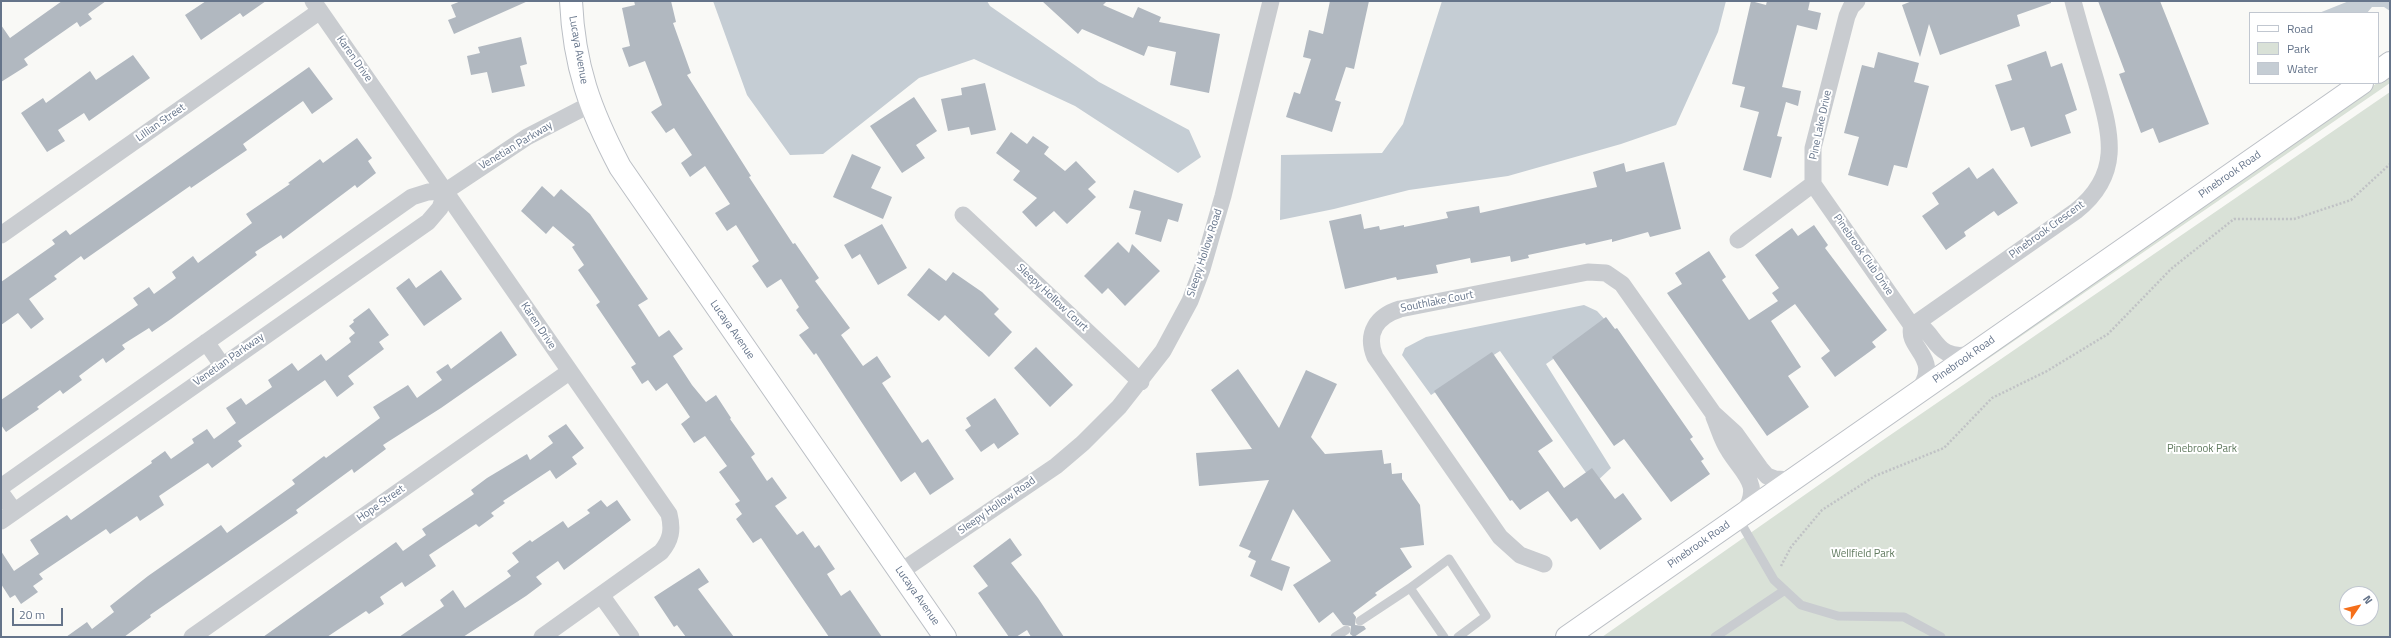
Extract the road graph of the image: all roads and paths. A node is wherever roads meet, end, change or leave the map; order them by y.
1 (571, 1) edge
2 (1271, 1) edge
3 (1857, 1) edge
4 (2073, 1) edge
5 (316, 6) edge
6 (2390, 63) edge
7 (2379, 71) edge
8 (2361, 84) edge
9 (590, 105) junction
10 (2390, 164) edge
11 (1813, 184) junction
12 (446, 191) junction
13 (963, 215) dead end
14 (1, 235) edge
15 (1738, 240) dead end
16 (1912, 326) junction
17 (206, 342) junction
18 (1975, 353) junction
19 (222, 366) junction
20 (569, 372) junction
21 (1141, 382) junction
22 (1916, 394) junction
23 (1713, 413) junction
24 (1792, 480) junction
25 (1, 487) edge
26 (1, 493) edge
27 (8, 516) edge
28 (1740, 516) junction
29 (1544, 564) dead end
30 (900, 572) junction
31 (1774, 580) junction
32 (1410, 588) junction
33 (1785, 590) junction
34 (602, 595) junction
35 (1360, 621) dead end
36 (1346, 630) dead end
37 (192, 637) edge
38 (542, 637) edge
39 (631, 637) edge
40 (945, 637) edge
41 (1335, 637) edge
42 (1444, 637) edge
43 (1458, 637) edge
44 (1567, 637) edge
45 (1715, 637) edge
46 (1940, 637) edge

1 - 9 street, Lucaya Avenue
2 - 21 street, Sleepy Hollow Road
3 - 11 street, Pine Lake Drive
4 - 16 street, Pinebrook Crescent
5 - 12 street, Karen Drive
5 - 14 street, Lillian Street
6 - 7 street
8 - 18 street, Pinebrook Road
9 - 12 street, Venetian Parkway
9 - 30 street, Lucaya Avenue
10 - 31 path
11 - 15 street
11 - 16 street, Pinebrook Club Drive
12 - 17 street, Venetian Parkway
12 - 19 street, Venetian Parkway
12 - 20 street, Karen Drive
13 - 21 street, Sleepy Hollow Court
16 - 18 street, Pinebrook Club Drive
16 - 22 street, Pinebrook Club Drive
17 - 19 street
17 - 25 street, Venetian Parkway
18 - 22 street, Pinebrook Road
19 - 27 street, Venetian Parkway
20 - 34 street, Karen Drive
20 - 37 street, Hope Street
21 - 30 street, Sleepy Hollow Road
22 - 24 street, Pinebrook Road
23 - 24 street, Southlake Court
23 - 28 street, Southlake Court
23 - 29 street, Southlake Court
24 - 28 street, Pinebrook Road
26 - 27 street
28 - 31 lane
28 - 44 street, Pinebrook Road
30 - 40 street, Lucaya Avenue
31 - 33 lane
32 - 35 lane
32 - 42 lane
32 - 43 lane
33 - 45 lane
33 - 46 lane
34 - 38 street, Karen Drive
34 - 39 street
36 - 41 lane

